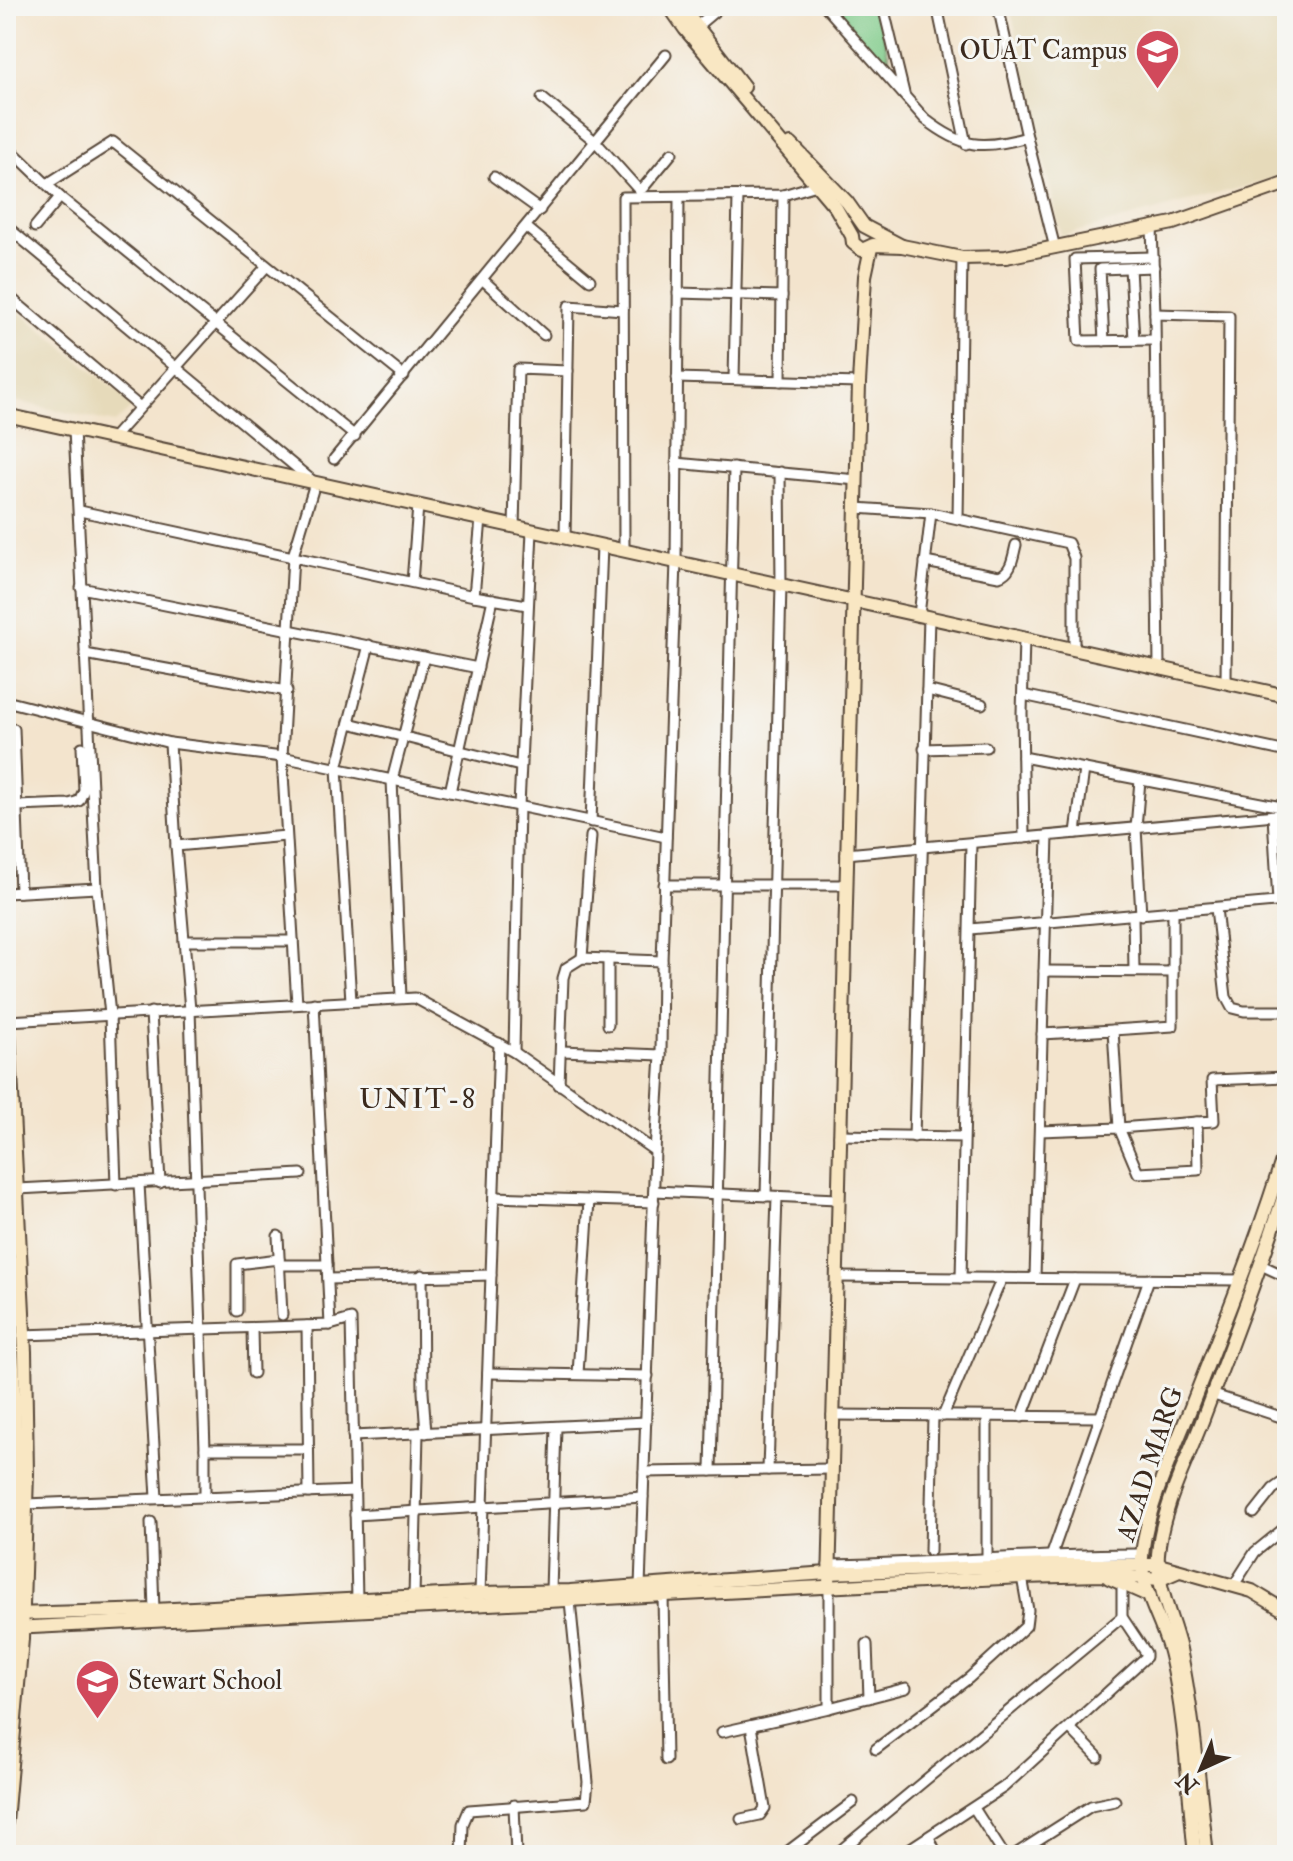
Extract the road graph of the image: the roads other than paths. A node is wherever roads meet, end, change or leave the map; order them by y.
1 (669, 6) edge
2 (681, 6) edge
3 (721, 6) edge
4 (825, 6) edge
5 (883, 6) edge
6 (937, 6) edge
7 (998, 6) edge
8 (696, 27) junction
9 (666, 55) dead end
10 (905, 96) junction
11 (542, 98) dead end
12 (1027, 137) junction
13 (596, 142) junction
14 (966, 144) junction
15 (13, 152) dead end
16 (672, 153) dead end
17 (494, 177) dead end
18 (821, 182) junction
19 (1287, 183) edge
20 (47, 184) junction
21 (783, 195) junction
22 (738, 196) junction
23 (60, 197) junction
24 (679, 197) junction
25 (540, 210) junction
26 (6, 226) edge
27 (35, 227) dead end
28 (526, 227) junction
29 (1152, 227) junction
30 (869, 228) junction
31 (854, 241) junction
32 (872, 246) junction
33 (902, 246) junction
34 (1055, 248) junction
35 (962, 258) junction
36 (1153, 262) junction
37 (266, 267) junction
38 (1130, 268) junction
39 (865, 276) junction
40 (483, 280) junction
41 (590, 280) dead end
42 (678, 293) junction
43 (6, 294) edge
44 (736, 294) junction
45 (782, 296) junction
46 (623, 310) junction
47 (1155, 314) junction
48 (216, 323) junction
49 (544, 335) dead end
50 (1134, 340) junction
51 (1155, 340) junction
52 (1104, 341) junction
53 (177, 368) junction
54 (568, 371) junction
55 (404, 376) junction
56 (677, 378) junction
57 (734, 379) junction
58 (781, 381) junction
59 (859, 383) junction
60 (140, 407) junction
61 (6, 415) edge
62 (74, 430) junction
63 (355, 436) junction
64 (112, 439) junction
65 (334, 459) dead end
66 (676, 463) junction
67 (734, 468) junction
68 (780, 472) junction
69 (857, 480) junction
70 (315, 483) junction
71 (418, 506) junction
72 (856, 508) junction
73 (80, 511) junction
74 (931, 513) junction
75 (958, 518) junction
76 (481, 519) junction
77 (514, 527) junction
78 (532, 531) junction
79 (565, 538) junction
80 (1016, 545) dead end
81 (602, 546) junction
82 (624, 551) junction
83 (293, 556) junction
84 (676, 562) junction
85 (925, 562) junction
86 (731, 574) junction
87 (412, 582) junction
88 (781, 585) junction
89 (81, 588) junction
90 (474, 596) junction
91 (493, 599) junction
92 (854, 601) junction
93 (527, 605) junction
94 (924, 616) junction
95 (289, 628) junction
96 (1024, 638) junction
97 (369, 645) junction
98 (1074, 649) junction
99 (85, 654) junction
100 (424, 657) junction
101 (478, 668) junction
102 (1159, 668) junction
103 (1226, 682) junction
104 (927, 690) junction
105 (287, 691) junction
106 (1023, 695) junction
107 (1287, 696) edge
108 (6, 701) edge
109 (982, 704) dead end
110 (89, 721) junction
111 (349, 723) junction
112 (14, 729) dead end
113 (403, 736) junction
114 (170, 743) junction
115 (82, 747) dead end
116 (986, 747) dead end
117 (924, 749) junction
118 (459, 750) junction
119 (1287, 752) edge
120 (282, 757) junction
121 (1023, 757) junction
122 (520, 766) junction
123 (337, 768) junction
124 (1084, 769) junction
125 (392, 780) junction
126 (1140, 780) junction
127 (450, 792) junction
128 (17, 806) junction
129 (519, 806) junction
130 (1287, 811) edge
131 (1273, 816) junction
132 (591, 822) junction
133 (1136, 828) junction
134 (1076, 833) junction
135 (286, 836) junction
136 (591, 836) dead end
137 (1048, 836) junction
138 (666, 837) junction
139 (1024, 838) junction
140 (971, 843) junction
141 (176, 846) junction
142 (921, 847) junction
143 (846, 854) junction
144 (664, 885) junction
145 (724, 885) junction
146 (846, 885) junction
147 (773, 886) junction
148 (97, 888) junction
149 (20, 892) junction
150 (6, 893) edge
151 (1282, 902) edge
152 (1216, 908) junction
153 (1173, 912) junction
154 (1137, 916) junction
155 (1046, 924) junction
156 (970, 929) junction
157 (184, 941) junction
158 (293, 941) junction
159 (582, 958) junction
160 (608, 959) junction
161 (662, 961) junction
162 (1044, 971) junction
163 (1134, 971) junction
164 (1173, 972) junction
165 (6, 973) edge
166 (401, 998) junction
167 (351, 1001) junction
168 (314, 1003) junction
169 (297, 1004) junction
170 (190, 1010) junction
171 (1287, 1011) edge
172 (151, 1012) junction
173 (110, 1015) junction
174 (8, 1021) edge
175 (608, 1025) dead end
176 (1113, 1030) junction
177 (1042, 1034) junction
178 (499, 1043) junction
179 (562, 1051) junction
180 (514, 1052) junction
181 (661, 1055) junction
182 (1287, 1077) edge
183 (559, 1085) junction
184 (1197, 1122) junction
185 (1119, 1128) junction
186 (1040, 1131) junction
187 (839, 1135) junction
188 (914, 1137) junction
189 (963, 1137) junction
190 (1287, 1144) edge
191 (655, 1151) junction
192 (301, 1174) dead end
193 (195, 1181) junction
194 (160, 1183) junction
195 (139, 1184) junction
196 (116, 1185) junction
197 (18, 1189) junction
198 (654, 1191) junction
199 (1286, 1193) edge
200 (718, 1194) junction
201 (771, 1196) junction
202 (494, 1197) junction
203 (837, 1199) junction
204 (589, 1200) junction
205 (654, 1202) junction
206 (13, 1226) edge
207 (278, 1236) dead end
208 (6, 1253) edge
209 (279, 1262) junction
210 (327, 1265) junction
211 (1261, 1265) junction
212 (422, 1275) junction
213 (491, 1275) junction
214 (837, 1277) junction
215 (1035, 1277) junction
216 (1287, 1277) edge
217 (961, 1278) junction
218 (1002, 1278) junction
219 (328, 1279) junction
220 (1075, 1279) junction
221 (1149, 1279) junction
222 (1242, 1280) junction
223 (237, 1311) dead end
224 (282, 1315) dead end
225 (330, 1325) junction
226 (307, 1326) junction
227 (252, 1329) junction
228 (200, 1331) junction
229 (148, 1333) junction
230 (22, 1335) junction
231 (253, 1373) dead end
232 (488, 1373) junction
233 (578, 1374) junction
234 (648, 1376) junction
235 (1211, 1394) junction
236 (832, 1415) junction
237 (938, 1416) junction
238 (987, 1417) junction
239 (1022, 1417) junction
240 (1098, 1417) junction
241 (1287, 1419) edge
242 (646, 1422) junction
243 (556, 1427) junction
244 (486, 1430) junction
245 (422, 1433) junction
246 (353, 1436) junction
247 (205, 1449) junction
248 (308, 1449) junction
249 (830, 1469) junction
250 (768, 1470) junction
251 (711, 1471) junction
252 (644, 1472) junction
253 (17, 1473) edge
254 (1287, 1479) edge
255 (355, 1491) junction
256 (309, 1493) junction
257 (205, 1496) junction
258 (643, 1497) junction
259 (157, 1498) junction
260 (555, 1503) junction
261 (26, 1504) junction
262 (483, 1507) junction
263 (416, 1511) junction
264 (1254, 1513) dead end
265 (355, 1515) junction
266 (151, 1522) dead end
267 (1287, 1526) edge
268 (930, 1551) dead end
269 (1052, 1554) junction
270 (987, 1558) junction
271 (1159, 1565) junction
272 (1143, 1566) junction
273 (1177, 1572) junction
274 (828, 1575) junction
275 (1102, 1575) junction
276 (1022, 1577) junction
277 (1161, 1579) junction
278 (1122, 1584) junction
279 (1234, 1585) junction
280 (640, 1587) junction
281 (551, 1591) junction
282 (480, 1593) junction
283 (663, 1595) junction
284 (1150, 1596) junction
285 (414, 1597) junction
286 (357, 1600) junction
287 (570, 1601) junction
288 (154, 1610) junction
289 (1287, 1612) edge
290 (1122, 1617) junction
291 (18, 1621) junction
292 (867, 1644) dead end
293 (906, 1688) dead end
294 (869, 1698) junction
295 (6, 1703) edge
296 (829, 1708) junction
297 (751, 1726) junction
298 (1070, 1728) junction
299 (722, 1732) dead end
300 (876, 1749) dead end
301 (1098, 1757) dead end
302 (666, 1760) dead end
303 (1115, 1801) dead end
304 (853, 1802) dead end
305 (514, 1805) junction
306 (974, 1808) junction
307 (741, 1819) dead end
308 (6, 1822) edge
309 (929, 1837) junction
310 (462, 1855) edge
311 (516, 1855) edge
312 (783, 1855) edge
313 (835, 1855) edge
314 (900, 1855) edge
315 (937, 1855) edge
316 (1004, 1855) edge
317 (1014, 1855) edge
318 (1195, 1855) edge
319 (1207, 1855) edge

1 - 18 street
2 - 8 street
3 - 8 street
4 - 10 street
5 - 10 street
6 - 14 street
7 - 12 street
8 - 18 street
9 - 13 street
10 - 14 street
11 - 13 street
12 - 14 street
12 - 34 street
13 - 16 street
13 - 25 street
15 - 20 street
17 - 25 street
18 - 21 street
18 - 30 street
18 - 31 street
19 - 29 street
20 - 23 street
20 - 37 street
21 - 22 street
21 - 45 street
22 - 24 street
22 - 44 street
23 - 27 street
23 - 48 street
24 - 42 street
24 - 46 street
25 - 28 street
26 - 53 street
28 - 40 street
28 - 41 street
29 - 34 street
29 - 36 street
30 - 31 street
30 - 32 street
30 - 33 street
31 - 32 street
31 - 39 street
32 - 33 street
32 - 39 street
33 - 35 street
34 - 35 street
35 - 75 street
36 - 38 street
36 - 47 street
36 - 52 street
37 - 48 street
37 - 55 street
38 - 50 street
38 - 52 street
39 - 59 street
40 - 49 street
40 - 55 street
42 - 44 street
42 - 56 street
43 - 60 street
44 - 45 street
44 - 57 street
45 - 58 street
46 - 54 street
46 - 82 street
47 - 51 street
47 - 103 street
48 - 53 street
48 - 63 street
50 - 51 street
50 - 52 street
51 - 102 street
53 - 60 street
53 - 70 street
54 - 77 street
54 - 79 street
55 - 63 street
56 - 57 street
56 - 66 street
57 - 58 street
58 - 59 street
59 - 69 street
60 - 64 street
61 - 62 street
62 - 64 street
62 - 73 street
63 - 65 street
64 - 70 street
66 - 67 street
66 - 84 street
67 - 68 street
67 - 86 street
68 - 69 street
68 - 88 street
69 - 72 street
70 - 71 street
70 - 83 street
71 - 76 street
71 - 87 street
72 - 74 street
72 - 92 street
73 - 83 street
73 - 89 street
74 - 75 street
74 - 85 street
75 - 98 street
76 - 77 street
76 - 90 street
77 - 78 street
78 - 79 street
78 - 93 street
79 - 81 street
80 - 85 street
81 - 82 street
81 - 132 street
82 - 84 street
83 - 87 street
83 - 95 street
84 - 86 street
84 - 138 street
85 - 94 street
86 - 88 street
86 - 145 street
87 - 90 street
88 - 92 street
88 - 147 street
89 - 95 street
89 - 99 street
90 - 91 street
91 - 93 street
91 - 101 street
92 - 94 street
92 - 143 street
93 - 122 street
94 - 96 street
94 - 104 street
95 - 97 street
95 - 105 street
96 - 98 street
96 - 106 street
97 - 100 street
97 - 111 street
98 - 102 street
99 - 105 street
99 - 110 street
100 - 101 street
100 - 113 street
101 - 118 street
102 - 103 street
103 - 107 street
104 - 109 street
104 - 117 street
105 - 120 street
106 - 119 street
106 - 121 street
108 - 110 street
110 - 114 street
110 - 148 street
111 - 113 street
111 - 123 street
112 - 128 street
113 - 118 street
113 - 125 street
114 - 120 street
114 - 141 street
115 - 128 street
116 - 117 street
117 - 142 street
118 - 122 street
118 - 127 street
120 - 123 street
120 - 135 street
121 - 124 street
121 - 139 street
122 - 129 street
123 - 125 street
123 - 167 street
124 - 126 street
124 - 134 street
125 - 127 street
125 - 166 street
126 - 130 street
126 - 133 street
127 - 129 street
128 - 149 street
129 - 132 street
129 - 180 street
130 - 131 street
131 - 133 street
131 - 151 street
132 - 138 street
133 - 134 street
133 - 154 street
134 - 137 street
135 - 141 street
135 - 158 street
136 - 159 street
137 - 139 street
137 - 155 street
138 - 144 street
139 - 140 street
140 - 142 street
140 - 156 street
141 - 157 street
142 - 143 street
142 - 188 street
143 - 146 street
144 - 145 street
144 - 161 street
145 - 147 street
145 - 200 street
146 - 147 street
146 - 187 street
147 - 201 street
148 - 149 street
148 - 173 street
149 - 150 street
151 - 152 street
152 - 153 street
152 - 171 street
153 - 154 street
153 - 164 street
154 - 155 street
154 - 163 street
155 - 156 street
155 - 162 street
156 - 189 street
157 - 158 street
157 - 170 street
158 - 169 street
159 - 160 street
159 - 179 street
160 - 161 street
160 - 175 street
161 - 181 street
162 - 163 street
162 - 177 street
163 - 164 street
164 - 176 street
165 - 174 street
166 - 167 street
166 - 178 street
167 - 168 street
168 - 169 street
168 - 210 street
169 - 170 street
170 - 172 street
170 - 193 street
172 - 173 street
172 - 194 street
173 - 174 street
173 - 196 street
174 - 197 street
176 - 177 street
176 - 185 street
177 - 186 street
178 - 180 street
178 - 202 street
179 - 181 street
179 - 183 street
180 - 183 street
181 - 191 street
182 - 184 street
183 - 191 street
184 - 185 street
184 - 185 street
185 - 186 street
186 - 215 street
187 - 188 street
187 - 203 street
188 - 189 street
189 - 217 street
190 - 222 street, AZAD MARG
191 - 198 street
192 - 193 street
193 - 194 street
193 - 228 street
194 - 195 street
195 - 196 street
195 - 229 street
196 - 197 street
197 - 206 street
198 - 200 street
198 - 205 street
199 - 211 street, AZAD MARG
200 - 201 street
200 - 251 street
201 - 203 street
201 - 250 street
202 - 204 street
202 - 213 street
203 - 214 street
204 - 205 street
204 - 233 street
205 - 234 street
206 - 230 street
207 - 209 street
208 - 253 street
209 - 210 street
209 - 223 street
209 - 224 street
210 - 219 street
211 - 216 street
211 - 235 street, AZAD MARG
212 - 213 street
212 - 219 street
212 - 245 street
213 - 232 street
214 - 217 street
214 - 236 street
215 - 218 street
215 - 220 street
217 - 218 street
218 - 237 street
219 - 225 street
220 - 221 street
220 - 239 street
221 - 222 street
221 - 240 street
222 - 272 street, AZAD MARG
225 - 226 street
225 - 246 street
226 - 227 street
226 - 248 street
227 - 228 street
227 - 231 street
228 - 229 street
228 - 247 street
229 - 230 street
229 - 259 street
230 - 253 street
232 - 233 street
232 - 244 street
233 - 234 street
234 - 242 street
235 - 241 street
235 - 271 street, AZAD MARG
236 - 237 street
236 - 249 street
237 - 238 street
237 - 268 street
238 - 239 street
238 - 270 street
239 - 240 street
240 - 269 street
242 - 243 street
242 - 252 street
243 - 244 street
243 - 260 street
244 - 245 street
244 - 262 street
245 - 246 street
245 - 263 street
246 - 255 street
247 - 248 street
247 - 257 street
248 - 256 street
249 - 250 street
249 - 274 street
250 - 251 street
251 - 252 street
252 - 258 street
253 - 261 street
253 - 291 street
254 - 264 street
255 - 256 street
255 - 265 street
256 - 257 street
257 - 259 street
258 - 260 street
258 - 280 street
259 - 261 street
260 - 262 street
260 - 281 street
261 - 291 street
262 - 263 street
262 - 282 street
263 - 265 street
263 - 285 street
265 - 286 street
266 - 288 street
267 - 279 street
269 - 270 street
269 - 272 street
270 - 274 street
271 - 272 street
271 - 273 street
271 - 277 street, AZAD MARG
272 - 274 street
272 - 275 street
272 - 277 street
272 - 284 street, AZAD MARG
273 - 277 street
273 - 279 street
274 - 276 street
274 - 280 street
274 - 283 street
274 - 296 street
275 - 276 street
275 - 278 street
276 - 300 street
277 - 319 street, AZAD MARG
278 - 284 street
278 - 290 street
279 - 289 street
280 - 281 street
281 - 282 street
282 - 285 street
283 - 287 street
283 - 302 street
284 - 318 street, AZAD MARG
285 - 286 street
286 - 288 street
287 - 291 street
287 - 305 street
288 - 291 street
290 - 298 street
290 - 313 street
291 - 295 street
291 - 308 street
292 - 294 street
293 - 294 street
294 - 296 street
296 - 297 street
297 - 299 street
297 - 307 street
298 - 301 street
298 - 306 street
303 - 317 street
304 - 312 street
305 - 310 street
305 - 311 street
306 - 309 street
306 - 316 street
309 - 314 street
309 - 315 street

